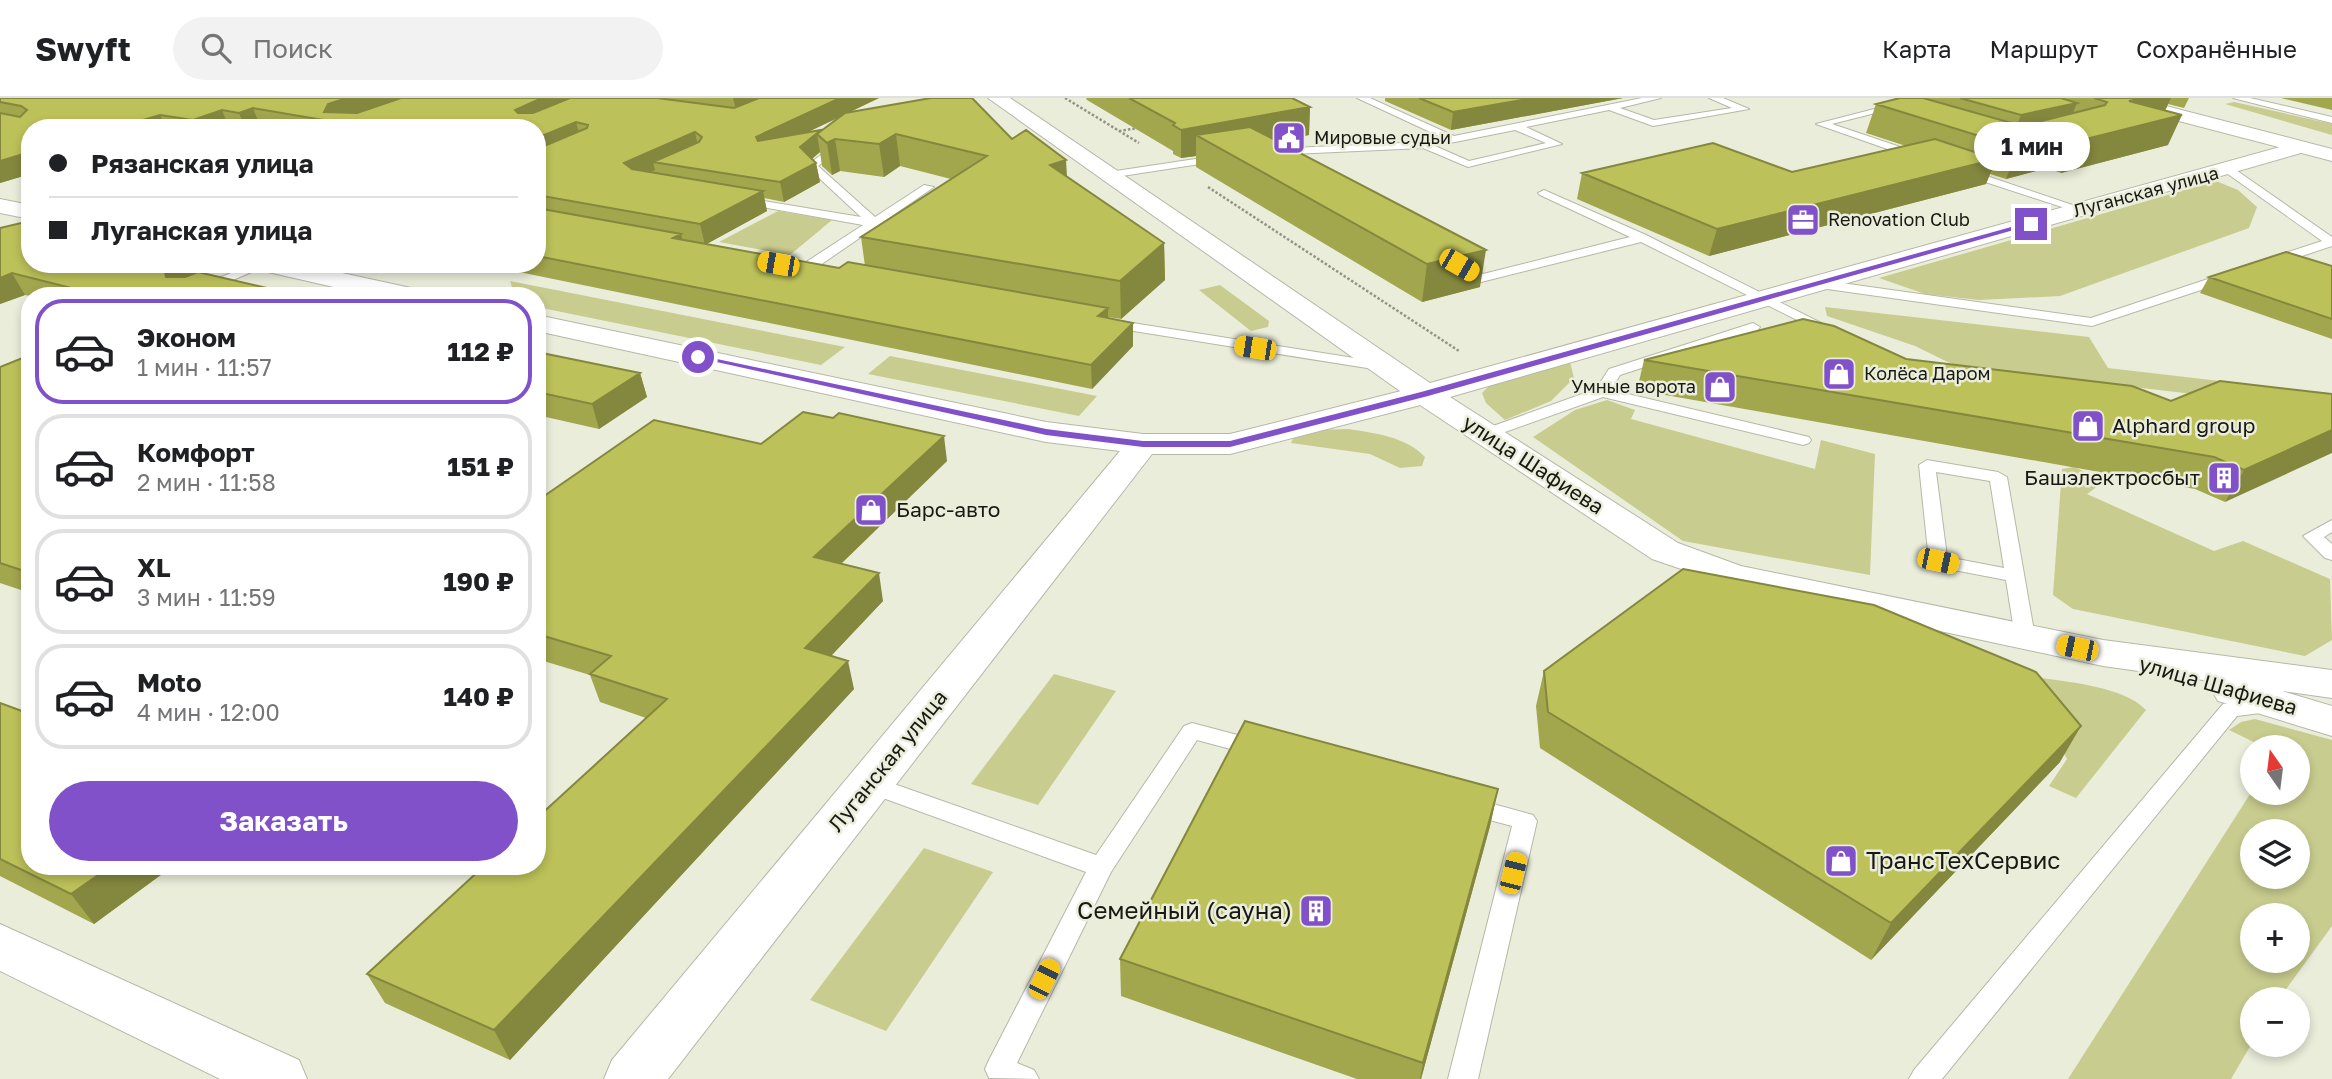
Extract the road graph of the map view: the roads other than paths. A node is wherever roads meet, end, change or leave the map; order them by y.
1 (997, 98) edge
2 (1362, 98) edge
3 (1656, 98) edge
4 (1714, 98) edge
5 (1929, 98) edge
6 (2113, 98) edge
7 (2154, 98) edge
8 (2238, 98) edge
9 (1612, 109) junction
10 (1876, 110) junction
11 (1903, 118) edge
12 (2332, 120) edge
13 (1517, 127) junction
14 (1451, 138) junction
15 (845, 140) edge
16 (2332, 143) edge
17 (1424, 145) junction
18 (2301, 147) junction
19 (2332, 155) edge
20 (1235, 156) edge
21 (1938, 163) edge
22 (1282, 166) edge
23 (1951, 167) edge
24 (2229, 170) junction
25 (1109, 175) junction
26 (928, 187) edge
27 (1544, 192) dead end
28 (729, 198) edge
29 (0, 206) edge
30 (21, 210) edge
31 (2081, 210) junction
32 (874, 223) junction
33 (1642, 238) junction
34 (1446, 258) edge
35 (242, 273) edge
36 (305, 273) edge
37 (832, 274) edge
38 (1813, 283) junction
39 (206, 287) edge
40 (370, 287) edge
41 (1761, 298) junction
42 (1094, 321) edge
43 (546, 325) edge
44 (1753, 327) dead end
45 (1848, 339) edge
46 (1386, 367) junction
47 (1602, 392) junction
48 (1425, 394) junction
49 (1485, 434) junction
50 (1803, 440) dead end
51 (1143, 444) junction
52 (2332, 526) edge
53 (2332, 554) edge
54 (2014, 576) junction
55 (2025, 636) junction
56 (2103, 653) junction
57 (2332, 684) edge
58 (2282, 705) junction
59 (2332, 721) edge
60 (1285, 756) edge
61 (869, 784) junction
62 (1445, 800) edge
63 (1101, 867) junction
64 (0, 946) edge
65 (278, 1079) edge
66 (633, 1079) edge
67 (1024, 1079) edge
68 (1463, 1079) edge
69 (1924, 1079) edge

1 - 25 street, улица Шафиева
2 - 14 lane
3 - 9 lane
4 - 9 lane
5 - 10 lane
6 - 18 street
7 - 16 street
8 - 12 lane
9 - 13 lane
10 - 11 lane
10 - 21 lane
13 - 14 lane
13 - 17 lane
14 - 17 lane
15 - 32 lane
17 - 22 lane
18 - 19 street
18 - 24 street, Луганская улица
20 - 25 lane
23 - 31 lane
24 - 31 street, Луганская улица
24 - 38 lane
25 - 46 street, улица Шафиева
26 - 32 lane
27 - 33 lane
28 - 32 lane
29 - 30 street
31 - 38 street, Луганская улица
32 - 37 lane
33 - 34 lane
33 - 41 lane
35 - 39 lane
36 - 40 street
38 - 41 street, Луганская улица
41 - 45 lane
41 - 48 street, Луганская улица
42 - 46 lane
43 - 51 street, Луганская улица
44 - 47 lane
46 - 48 street, улица Шафиева
47 - 49 lane
47 - 50 lane
48 - 49 street, улица Шафиева
48 - 51 street, Луганская улица
49 - 55 street, улица Шафиева
51 - 61 street, Луганская улица
52 - 53 lane
54 - 54 lane
54 - 55 lane
55 - 56 street, улица Шафиева
56 - 57 street, улица Шафиева
56 - 58 street, улица Шафиева
58 - 59 street, улица Шафиева
58 - 69 lane
60 - 63 lane
61 - 63 lane
61 - 66 street, Луганская улица
62 - 68 lane
63 - 67 lane
64 - 65 street

